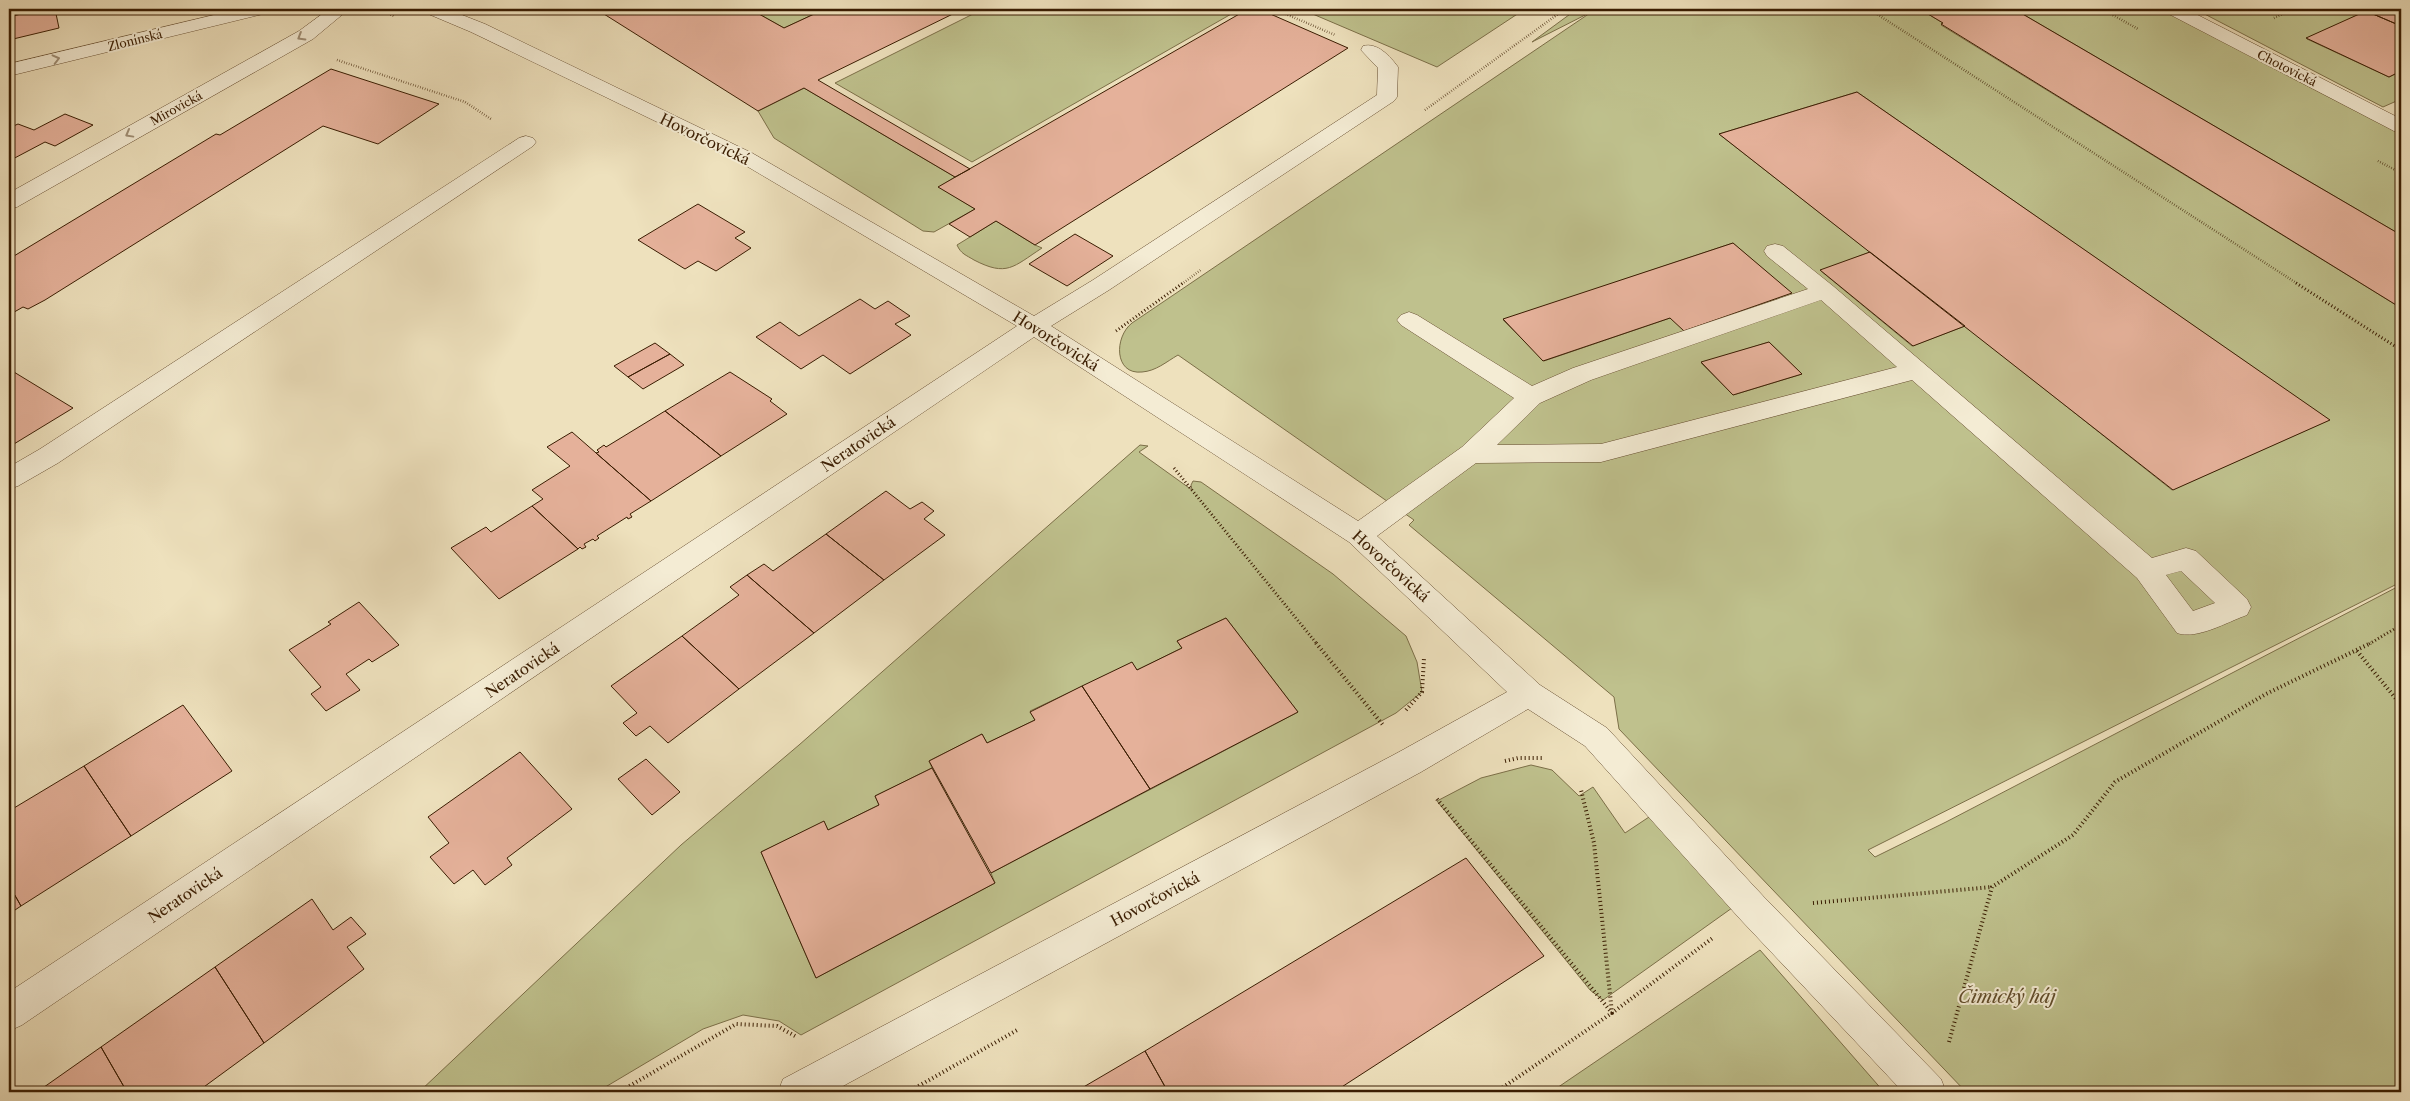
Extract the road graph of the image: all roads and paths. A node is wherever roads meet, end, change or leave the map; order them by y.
1 (261, 9) edge
2 (340, 9) edge
3 (376, 9) edge
4 (432, 9) edge
5 (1274, 9) edge
6 (1869, 9) edge
7 (2173, 9) edge
8 (2280, 9) edge
9 (2293, 9) edge
10 (402, 20) dead end
11 (1370, 50) joint
12 (334, 59) dead end
13 (9, 70) edge
14 (2401, 127) edge
15 (526, 142) joint
16 (9, 202) edge
17 (1775, 250) dead end
18 (1825, 291) junction
19 (1409, 320) dead end
20 (1034, 326) junction
21 (2401, 350) edge
22 (1917, 370) junction
23 (1531, 396) junction
24 (1470, 454) junction
25 (1173, 467) dead end
26 (9, 479) edge
27 (1359, 535) junction
28 (2147, 570) dead end
29 (2401, 625) edge
30 (2357, 651) junction
31 (1425, 652) dead end
32 (1529, 694) junction
33 (2401, 705) edge
34 (1388, 730) junction
35 (1549, 760) dead end
36 (1410, 762) junction
37 (1499, 763) dead end
38 (1581, 788) dead end
39 (1992, 887) junction
40 (1752, 908) junction
41 (9, 1013) edge
42 (1612, 1013) junction
43 (1020, 1028) dead end
44 (1948, 1046) dead end
45 (845, 1066) junction
46 (618, 1092) edge
47 (796, 1092) edge
48 (908, 1092) edge
49 (1496, 1092) edge
50 (1928, 1092) edge

13 -> 1 street, Zlonínská
2 -> 16 street, Mirovická
3 - 10 path
4 - 20 street, Hovorčovická
5 - 11 path
6 - 21 path
7 - 14 street, Chotovická
8 - 9 path
11 - 20 street, Neratovická
12 - 15 path
15 - 26 street
17 - 18 street
18 - 22 street
18 - 23 street
19 - 23 street
20 - 27 street, Hovorčovická
20 - 41 street, Neratovická
22 - 24 street
22 - 28 street
23 - 24 street
24 - 27 street
25 - 34 path
27 - 32 street, Hovorčovická
29 - 30 path
30 - 33 path
30 - 39 path
31 - 34 path
32 - 36 street, Hovorčovická
32 - 40 street
34 - 36 path
35 - 37 path
36 - 42 path
36 - 45 street, Hovorčovická
38 - 42 path
39 - 40 path
39 - 44 path
40 - 42 path
40 - 50 street
42 - 49 path
43 - 48 path
45 - 46 path
45 - 47 street, Hovorčovická

